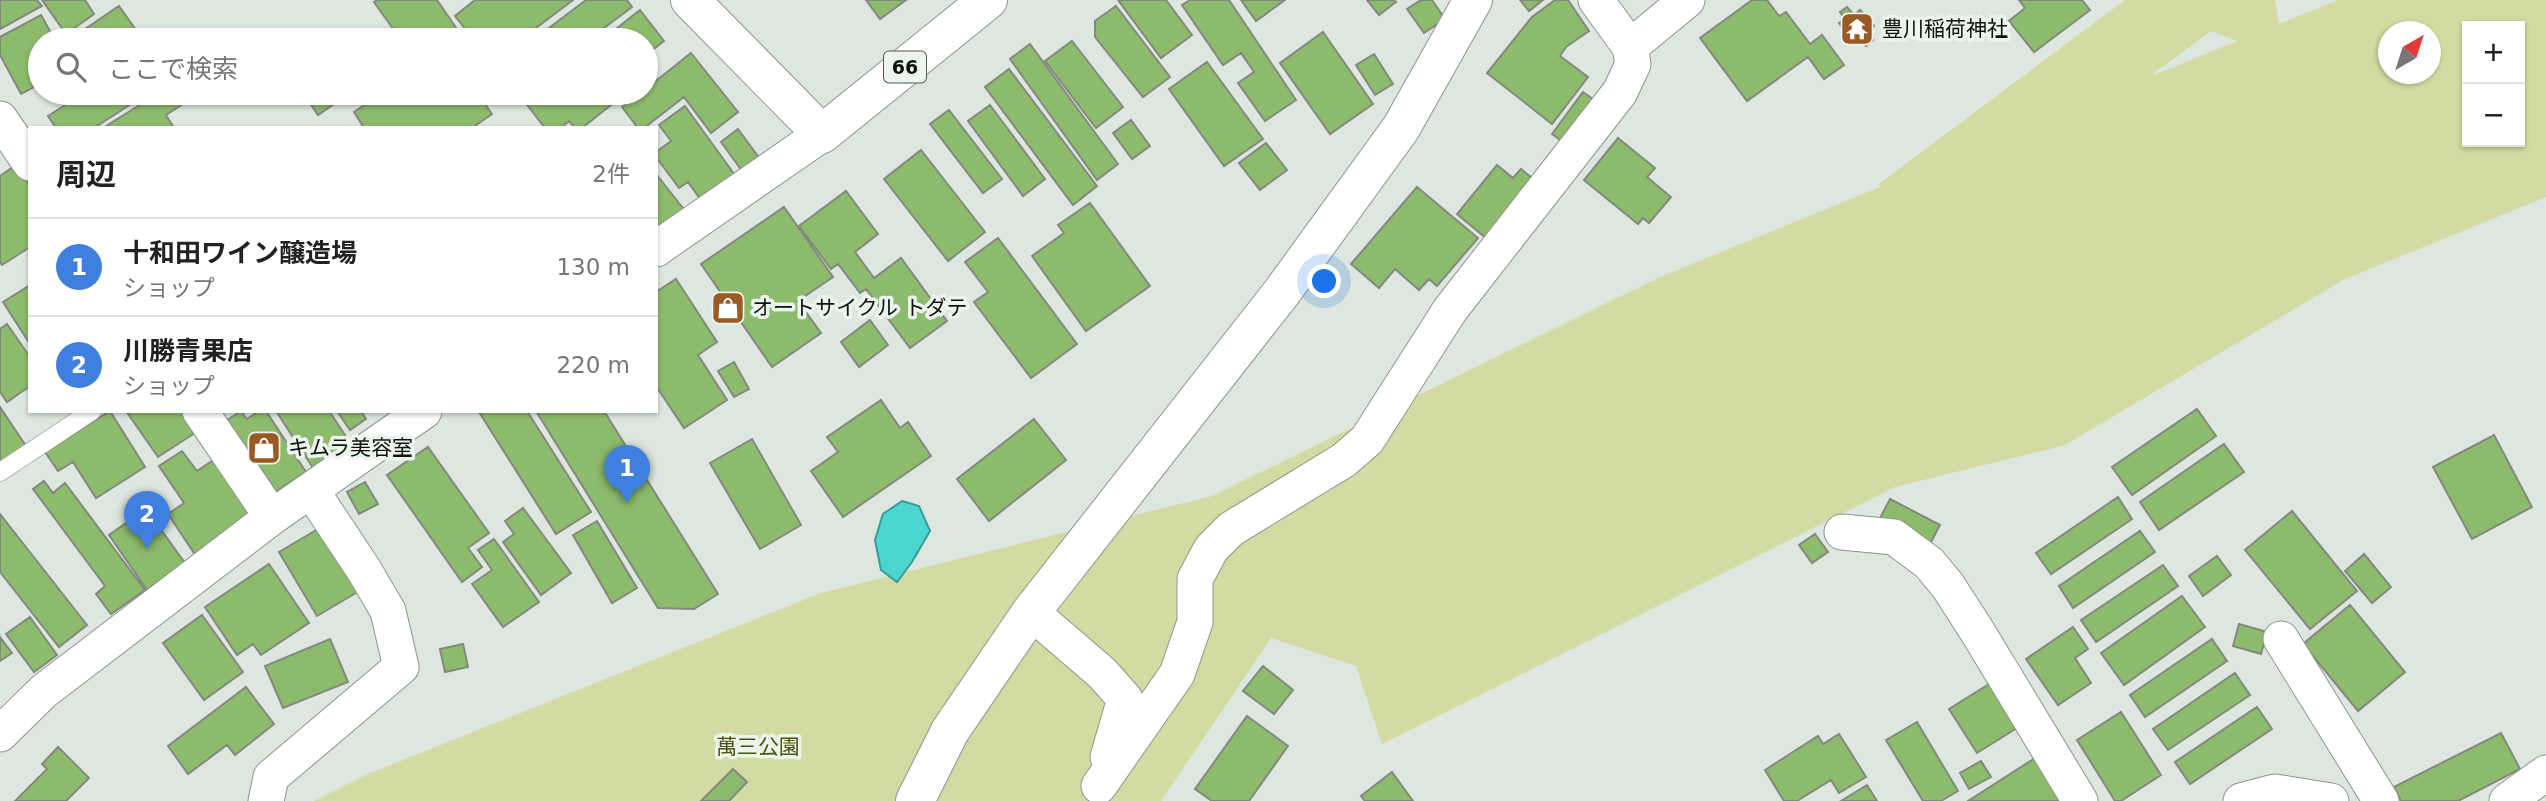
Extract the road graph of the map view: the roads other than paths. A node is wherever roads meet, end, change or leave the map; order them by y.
1 (690, 0) edge
2 (988, 0) edge
3 (1473, 0) edge
4 (1596, 0) edge
5 (1687, 0) edge
6 (1630, 47) junction
7 (0, 119) edge
8 (822, 134) junction
9 (28, 160) edge
10 (658, 248) edge
11 (89, 413) edge
12 (201, 413) edge
13 (421, 413) edge
14 (0, 472) edge
15 (311, 490) junction
16 (272, 517) junction
17 (1842, 532) dead end
18 (1031, 612) junction
19 (2281, 639) dead end
20 (0, 734) edge
21 (2546, 773) edge
22 (1097, 793) edge
23 (266, 801) edge
24 (915, 801) edge
25 (2080, 801) edge
26 (2241, 801) edge
27 (2330, 801) edge
28 (2381, 801) edge
29 (2507, 801) edge

1 - 8 street
2 - 8 street, 66
3 - 18 street
4 - 6 street
5 - 6 street
6 - 22 street
7 - 9 street
8 - 10 street
11 - 14 lane
12 - 16 street
13 - 15 street
15 - 16 street
15 - 23 street
16 - 20 street
17 - 25 street
18 - 22 street
18 - 24 street
19 - 28 street
21 - 29 street
26 - 27 street

